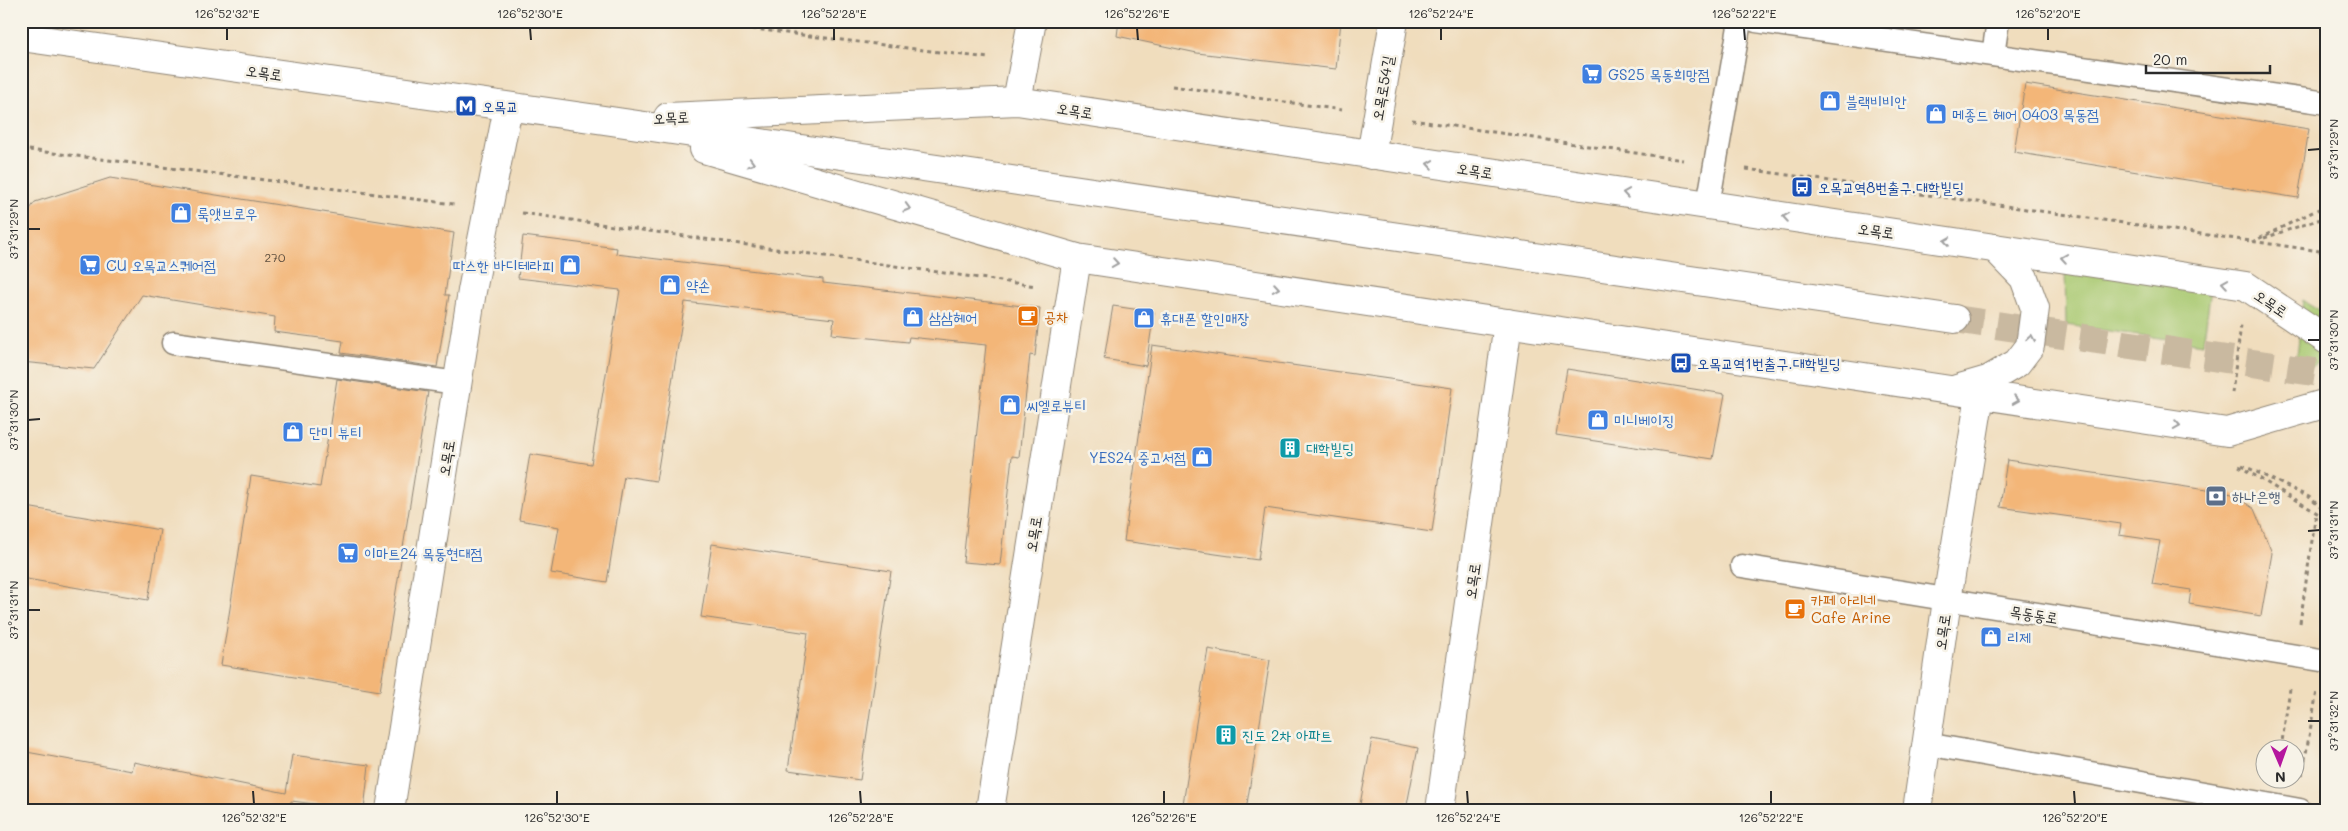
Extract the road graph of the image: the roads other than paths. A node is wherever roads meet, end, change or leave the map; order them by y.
1 (1032, 21) edge
2 (1394, 21) edge
3 (1740, 21) edge
4 (1756, 21) edge
5 (1998, 21) edge
6 (21, 37) edge
7 (1993, 56) junction
8 (1017, 101) junction
9 (2327, 103) edge
10 (508, 107) junction
11 (604, 120) junction
12 (1371, 155) junction
13 (1708, 205) junction
14 (1995, 248) junction
15 (1077, 258) junction
16 (1955, 320) tunnel mouth
17 (1508, 323) junction
18 (2327, 340) edge
19 (173, 343) dead end
20 (457, 383) junction
21 (1950, 390) junction
22 (1980, 395) junction
23 (2327, 403) edge
24 (1742, 566) dead end
25 (1947, 600) junction
26 (2324, 661) edge
27 (1926, 744) junction
28 (2298, 809) edge
29 (390, 810) edge
30 (990, 810) edge
31 (1440, 810) edge
32 (1917, 810) edge

1 - 8 main road
2 - 12 main road, 오목로54길
3 - 13 lane
4 - 7 lane
5 - 7 lane
6 - 10 main road, 오목로
7 - 9 lane
8 - 11 main road, 오목로
8 - 12 main road, 오목로
10 - 11 main road, 오목로
10 - 20 main road, 오목로
11 -> 15 main road, 오목로
11 - 16 main road, 오목로
13 -> 12 main road, 오목로
14 -> 13 main road, 오목로
18 -> 14 main road, 오목로
21 -> 14 main road
15 -> 17 main road, 오목로
15 - 30 main road, 오목로
17 - 21 main road, 오목로
17 - 31 main road, 오목로
19 - 20 lane
20 - 29 main road, 오목로
21 - 22 main road, 오목로
22 -> 23 main road, 오목로
22 - 25 main road, 오목로
24 - 25 lane, 목동동로
25 - 26 lane, 목동동로
25 - 27 main road, 오목로
27 - 28 lane
27 - 32 main road, 오목로

